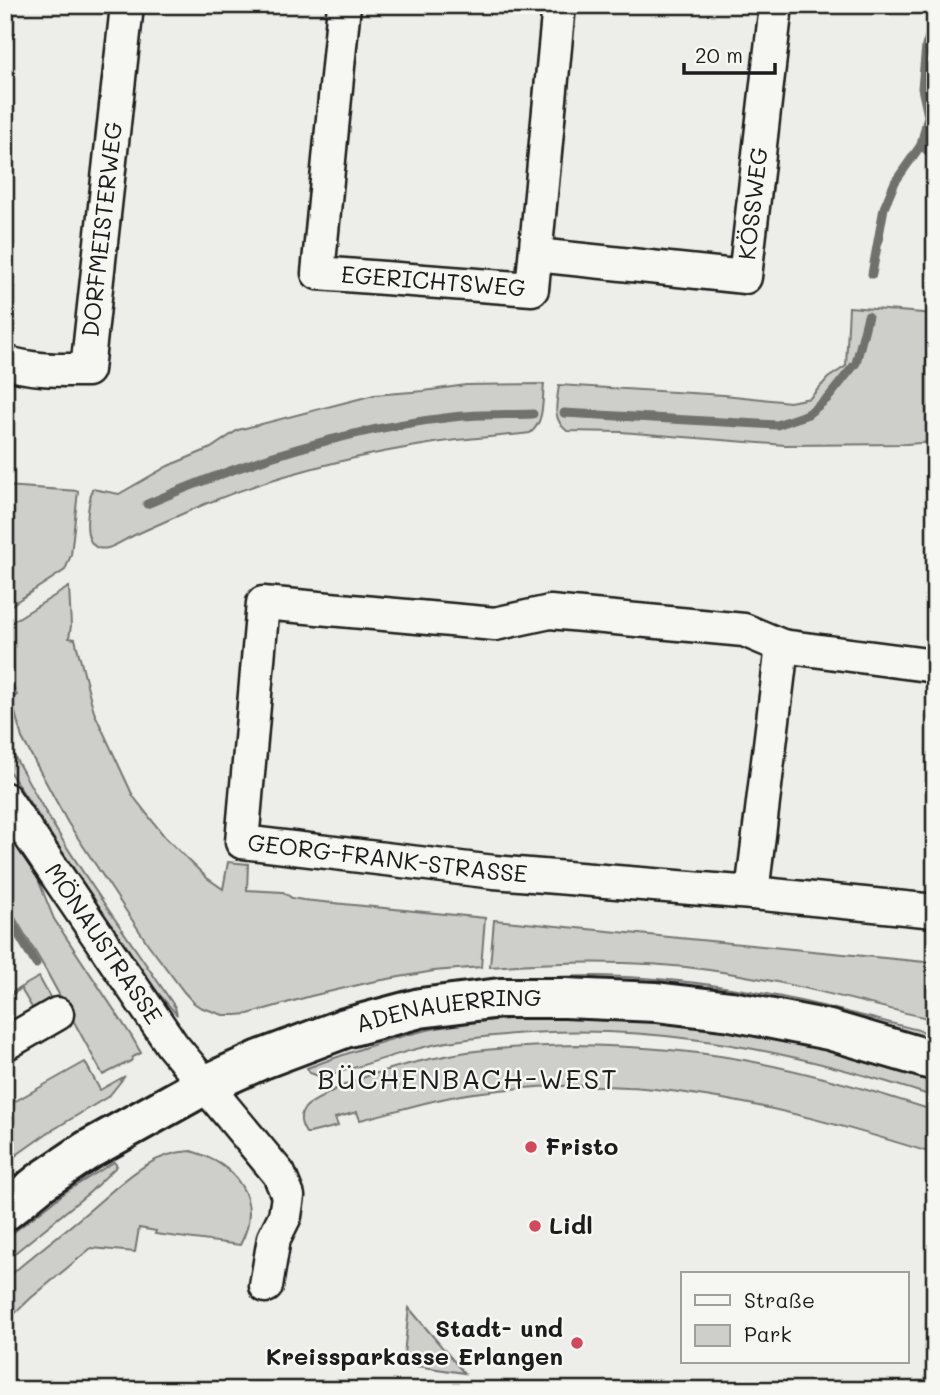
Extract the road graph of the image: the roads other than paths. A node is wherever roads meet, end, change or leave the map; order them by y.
1 (125, 5) edge
2 (344, 5) edge
3 (559, 5) edge
4 (776, 5) edge
5 (536, 255) junction
6 (5, 362) edge
7 (782, 646) junction
8 (935, 666) edge
9 (5, 799) edge
10 (752, 893) junction
11 (935, 911) edge
12 (57, 1014) dead end
13 (5, 1044) edge
14 (935, 1061) edge
15 (205, 1085) junction
16 (5, 1211) edge
17 (266, 1286) dead end

1 - 6 street, DORFMEISTERWEG
2 - 5 street, EGERICHTSWEG
3 - 5 street, EGERICHTSWEG
4 - 5 street, KÖSSWEG
7 - 8 street, GEORG-FRANK-STRASSE
7 - 10 street
7 - 10 street, GEORG-FRANK-STRASSE
9 - 15 street, MÖNAUSTRASSE
10 - 11 street, GEORG-FRANK-STRASSE
12 - 13 street
14 - 15 main road, ADENAUERRING
15 - 16 main road, ADENAUERRING
15 - 17 street, MÖNAUSTRASSE

